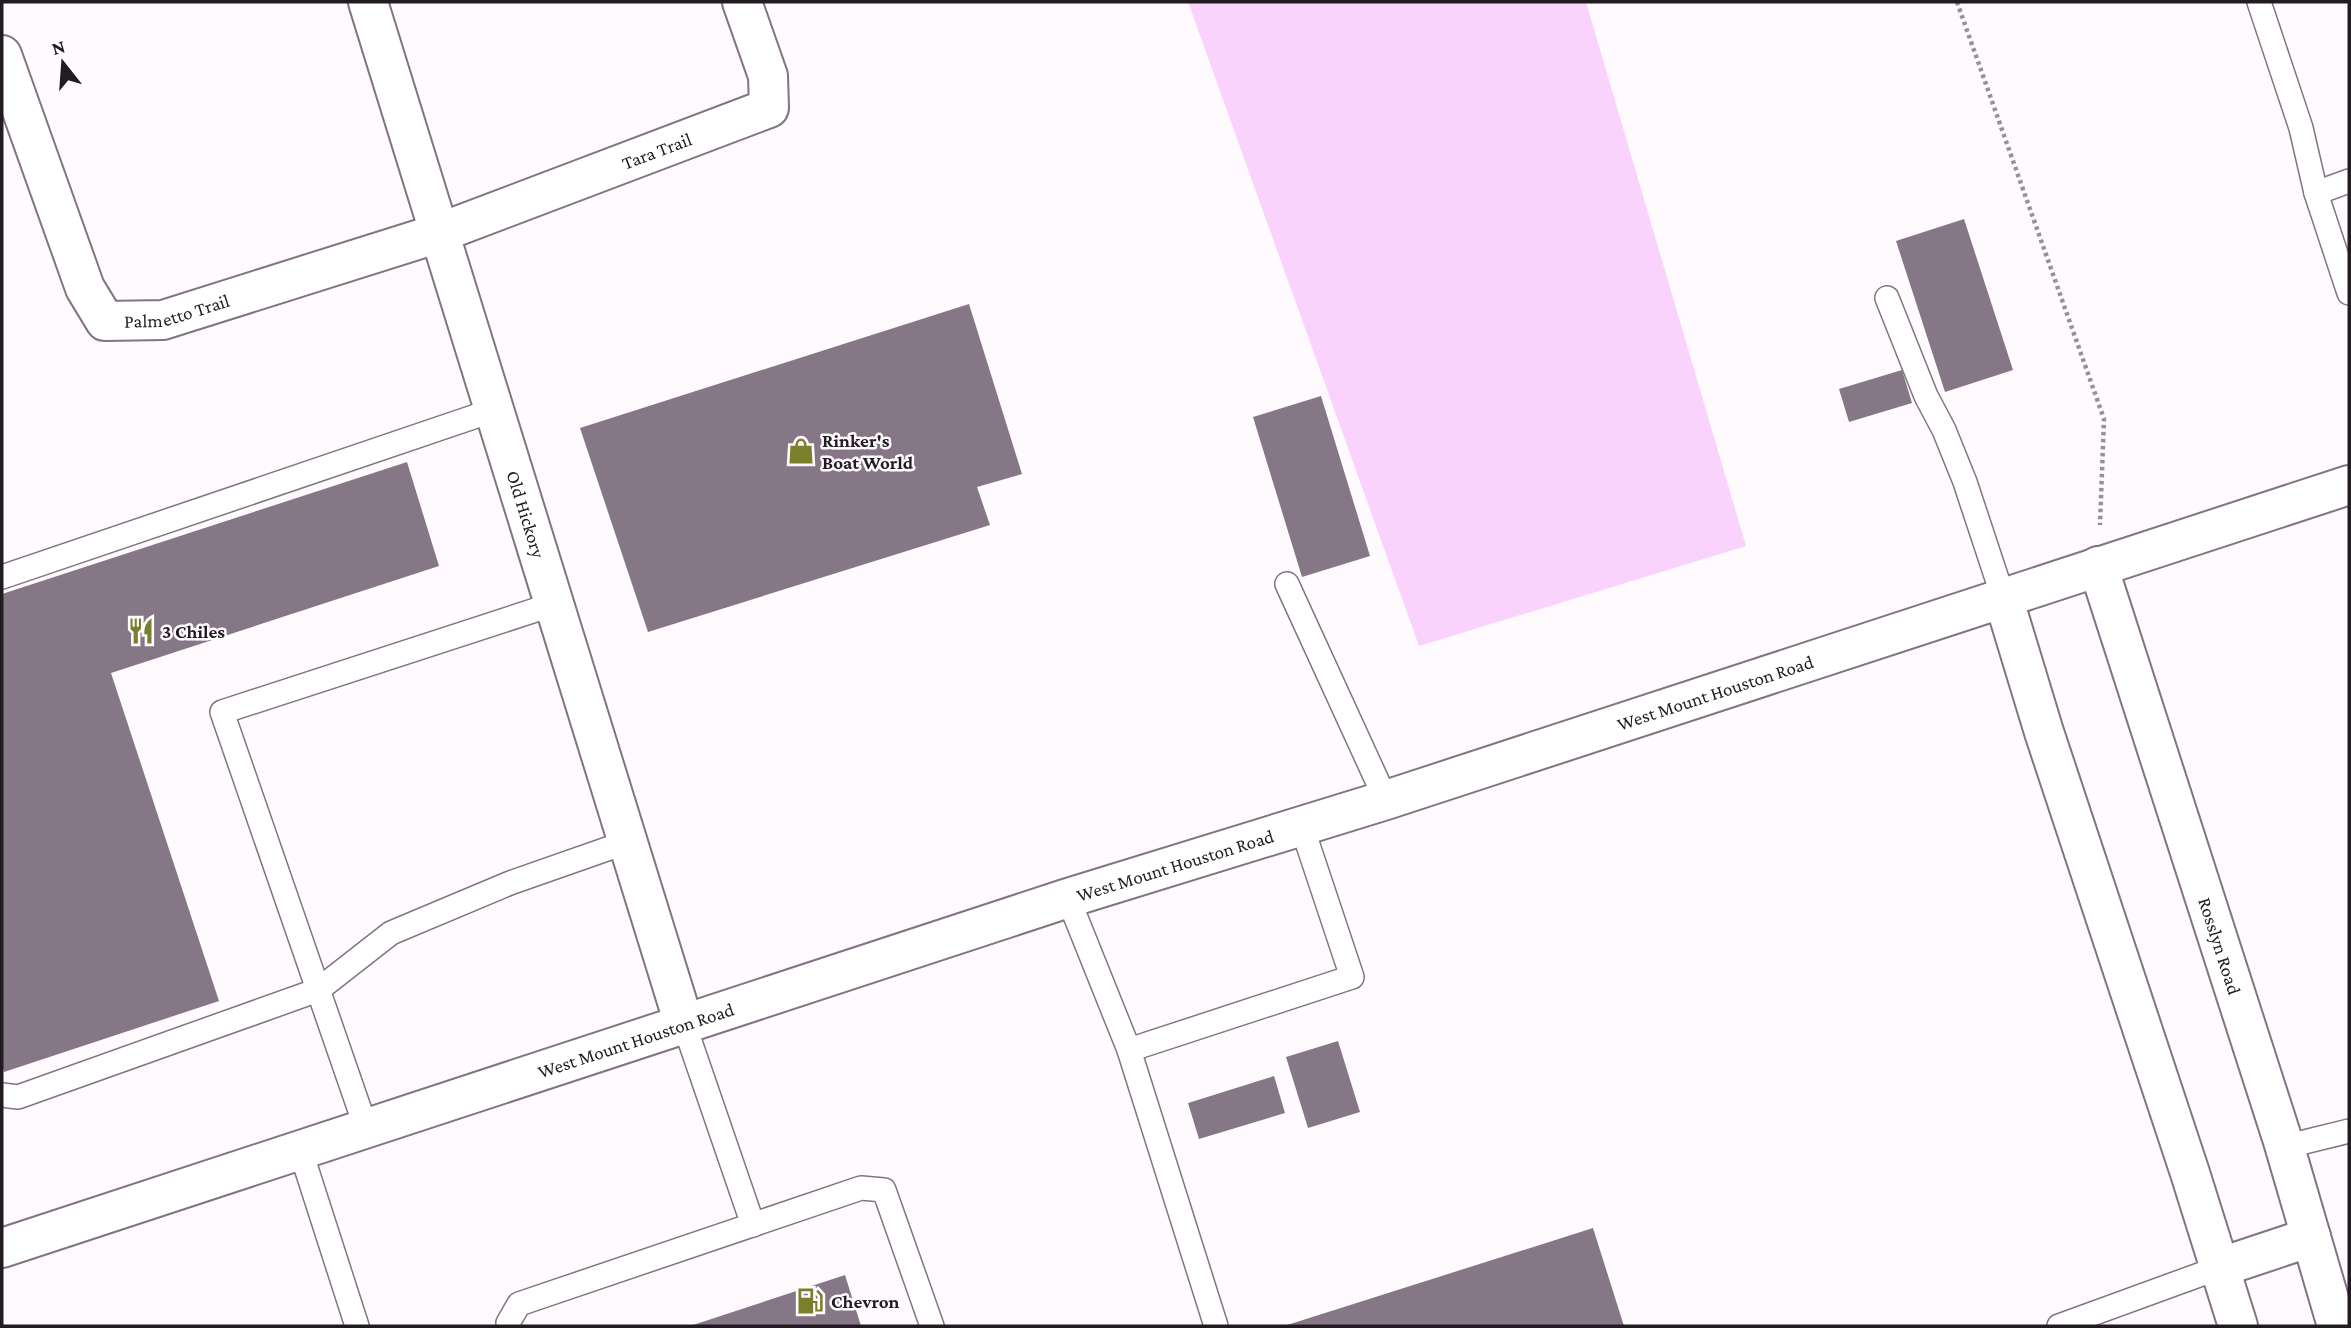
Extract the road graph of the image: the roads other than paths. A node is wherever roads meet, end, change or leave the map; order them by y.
1 (368, 2) edge
2 (743, 2) edge
3 (2259, 2) edge
4 (2, 55) edge
5 (2349, 181) edge
6 (2316, 193) junction
7 (439, 233) junction
8 (2349, 293) edge
9 (1887, 298) dead end
10 (494, 410) junction
11 (2349, 485) edge
12 (2098, 566) junction
13 (2, 577) edge
14 (1287, 584) dead end
15 (2003, 597) junction
16 (554, 604) junction
17 (1386, 800) junction
18 (1302, 827) junction
19 (627, 842) junction
20 (1068, 898) junction
21 (318, 990) junction
22 (684, 1024) junction
23 (1129, 1050) junction
24 (2, 1095) edge
25 (366, 1128) junction
26 (2349, 1131) edge
27 (2284, 1147) junction
28 (300, 1149) junction
29 (754, 1225) junction
30 (2311, 1237) junction
31 (2, 1248) edge
32 (2221, 1267) junction
33 (357, 1326) edge
34 (509, 1326) edge
35 (932, 1326) edge
36 (1216, 1326) edge
37 (2059, 1326) edge
38 (2238, 1326) edge
39 (2337, 1326) edge

1 - 7 street, Old Hickory
2 - 7 street, Tara Trail
3 - 6 lane
4 - 7 street, Palmetto Trail
5 - 6 lane
6 - 8 lane
7 - 10 street, Old Hickory
9 - 15 lane
10 - 13 lane
10 - 16 street, Old Hickory
11 - 12 street, West Mount Houston Road
12 - 15 street, West Mount Houston Road
12 - 27 street, Rosslyn Road
14 - 17 lane
15 - 17 street, West Mount Houston Road
15 - 32 street
16 - 19 street, Old Hickory
16 - 21 lane
17 - 18 street, West Mount Houston Road
18 - 20 street, West Mount Houston Road
18 - 23 lane
19 - 21 lane
19 - 22 street, Old Hickory
20 - 22 street, West Mount Houston Road
20 - 23 lane
21 - 24 lane
21 - 25 lane
22 - 25 street, West Mount Houston Road
22 - 29 lane
23 - 36 lane
25 - 28 street, West Mount Houston Road
26 - 27 lane
27 - 30 street, Rosslyn Road
28 - 31 street, West Mount Houston Road
28 - 33 lane
29 - 34 lane
29 - 35 lane
30 - 32 street
30 - 39 street, Rosslyn Road
32 - 37 lane
32 - 38 street

